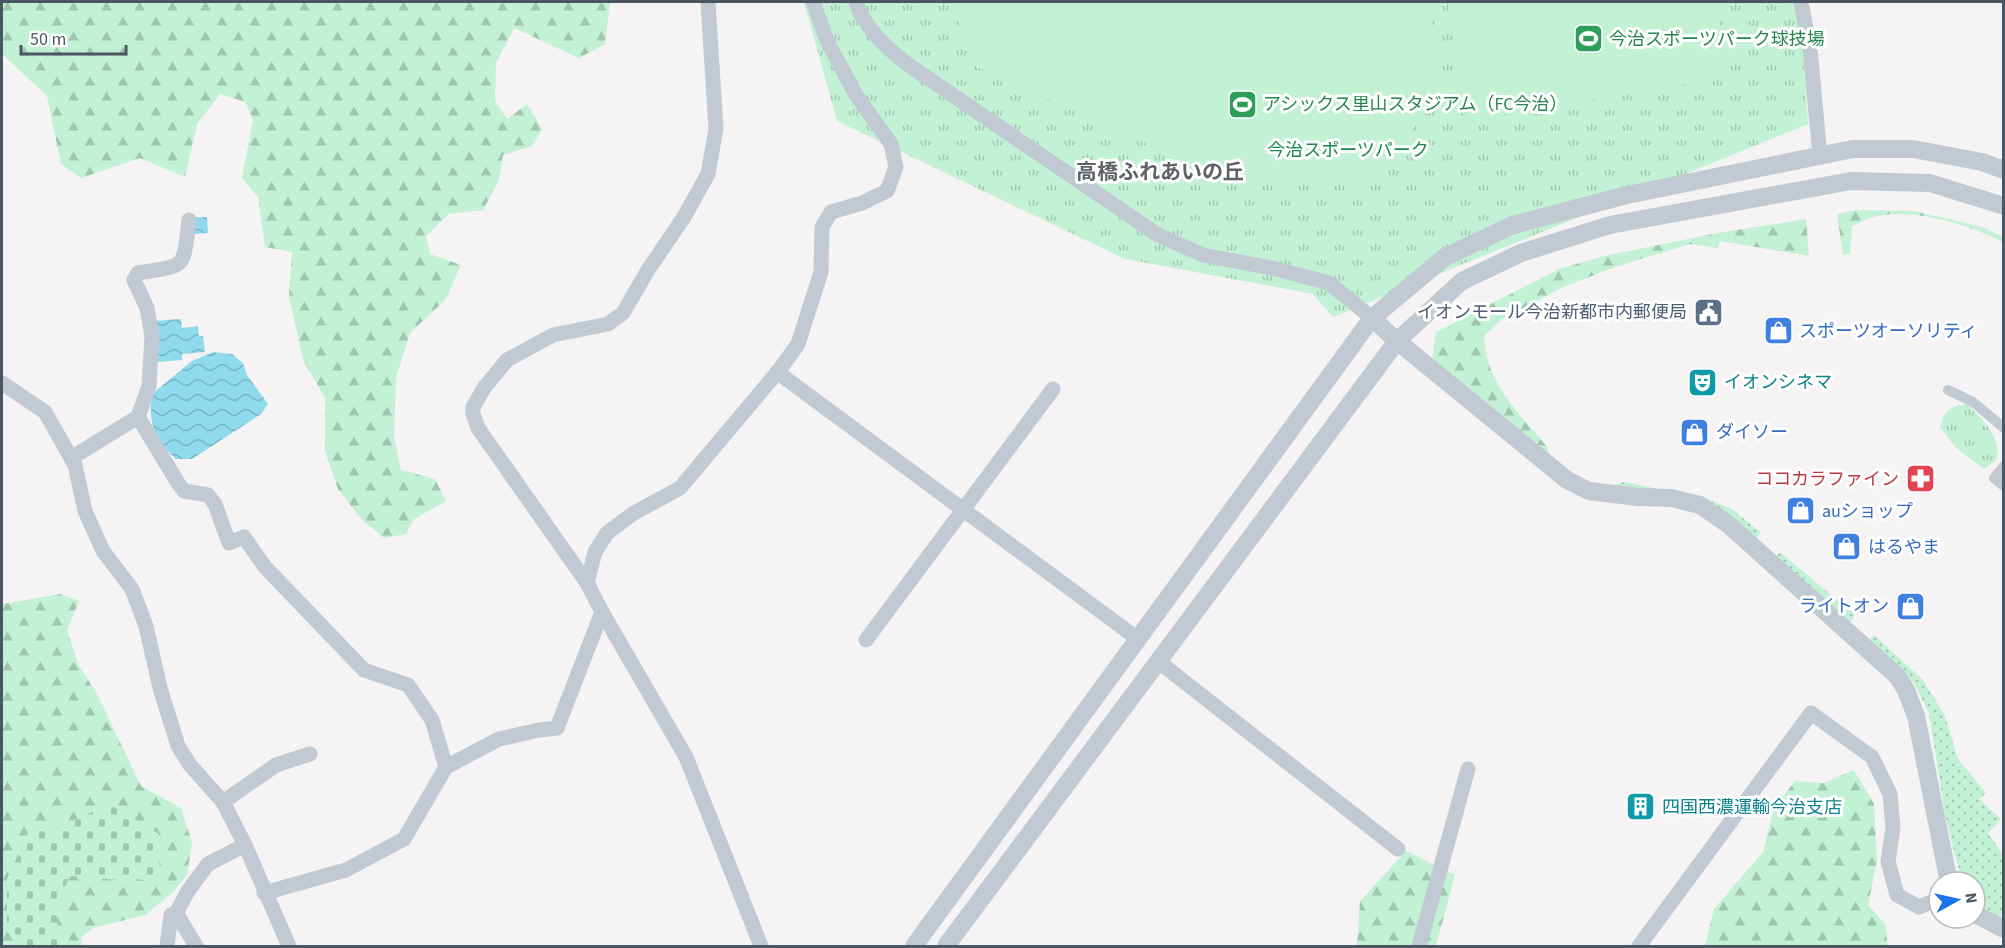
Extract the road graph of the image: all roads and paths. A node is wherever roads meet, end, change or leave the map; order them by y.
1 (708, 2) edge
2 (813, 2) edge
3 (856, 2) edge
4 (1801, 2) edge
5 (1820, 156) junction
6 (2004, 170) edge
7 (2004, 206) edge
8 (189, 220) dead end
9 (1372, 318) junction
10 (1397, 341) junction
11 (777, 372) junction
12 (2, 383) edge
13 (1053, 389) dead end
14 (1948, 390) dead end
15 (138, 417) junction
16 (2004, 428) edge
17 (71, 458) junction
18 (2004, 466) edge
19 (2004, 486) edge
20 (963, 510) junction
21 (587, 583) junction
22 (602, 612) junction
23 (1138, 639) junction
24 (866, 640) dead end
25 (1159, 662) junction
26 (310, 754) dead end
27 (446, 766) junction
28 (1468, 769) dead end
29 (223, 802) junction
30 (245, 845) junction
31 (1398, 849) dead end
32 (1946, 870) edge
33 (264, 893) junction
34 (1927, 904) edge
35 (176, 913) junction
36 (1987, 920) edge
37 (2004, 929) edge
38 (167, 946) edge
39 (196, 946) edge
40 (289, 946) edge
41 (761, 946) edge
42 (914, 946) edge
43 (946, 946) edge
44 (1419, 946) edge
45 (1639, 946) edge

1 - 21 street
2 - 11 street
3 - 9 street
4 - 5 street
5 - 6 street
5 - 9 street
7 - 10 street
8 - 15 street
9 - 10 street
9 - 23 street
10 - 25 street
10 - 32 street
11 - 20 street
11 - 21 street
12 - 17 street
13 - 20 street
14 - 16 street
15 - 17 street
15 - 27 street
17 - 29 street
18 - 19 street
20 - 23 street
20 - 24 street
21 - 22 street
22 - 27 street
22 - 41 street
23 - 42 street
25 - 31 street
25 - 43 street
26 - 29 street
27 - 33 street
28 - 44 street
29 - 30 street
30 - 33 street
30 - 35 street
33 - 40 street
34 - 45 street
35 - 38 street
35 - 39 street
36 - 37 street

